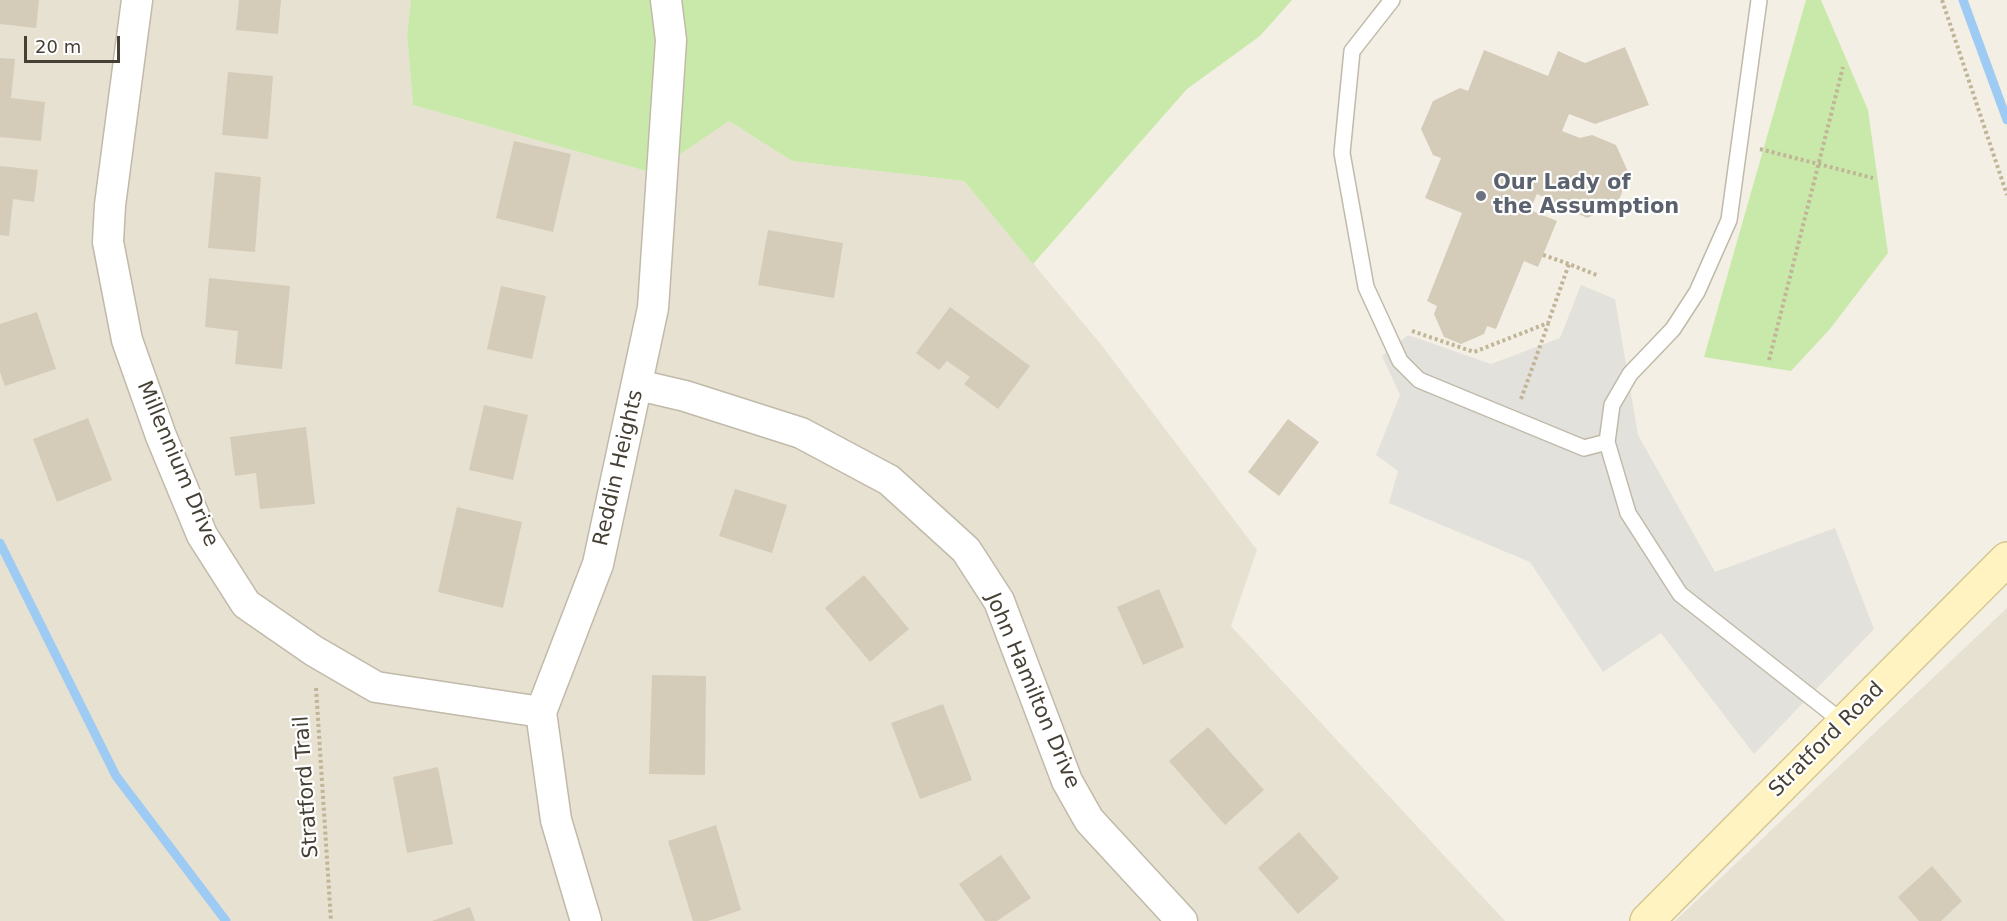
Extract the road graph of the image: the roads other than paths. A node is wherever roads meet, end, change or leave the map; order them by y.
1 (137, 0) edge
2 (666, 0) edge
3 (1392, 0) edge
4 (1759, 0) edge
5 (638, 385) junction
6 (1607, 442) junction
7 (2007, 559) edge
8 (541, 712) junction
9 (1844, 723) junction
10 (586, 921) edge
11 (1182, 921) edge
12 (1647, 921) edge

1 - 8 street, Millennium Drive
2 - 5 street, Reddin Heights
3 - 6 lane
4 - 6 lane
5 - 8 street, Reddin Heights
5 - 11 street, John Hamilton Drive
6 - 9 lane
7 - 9 main road, Stratford Road
8 - 10 street, Reddin Heights
9 - 12 main road, Stratford Road

